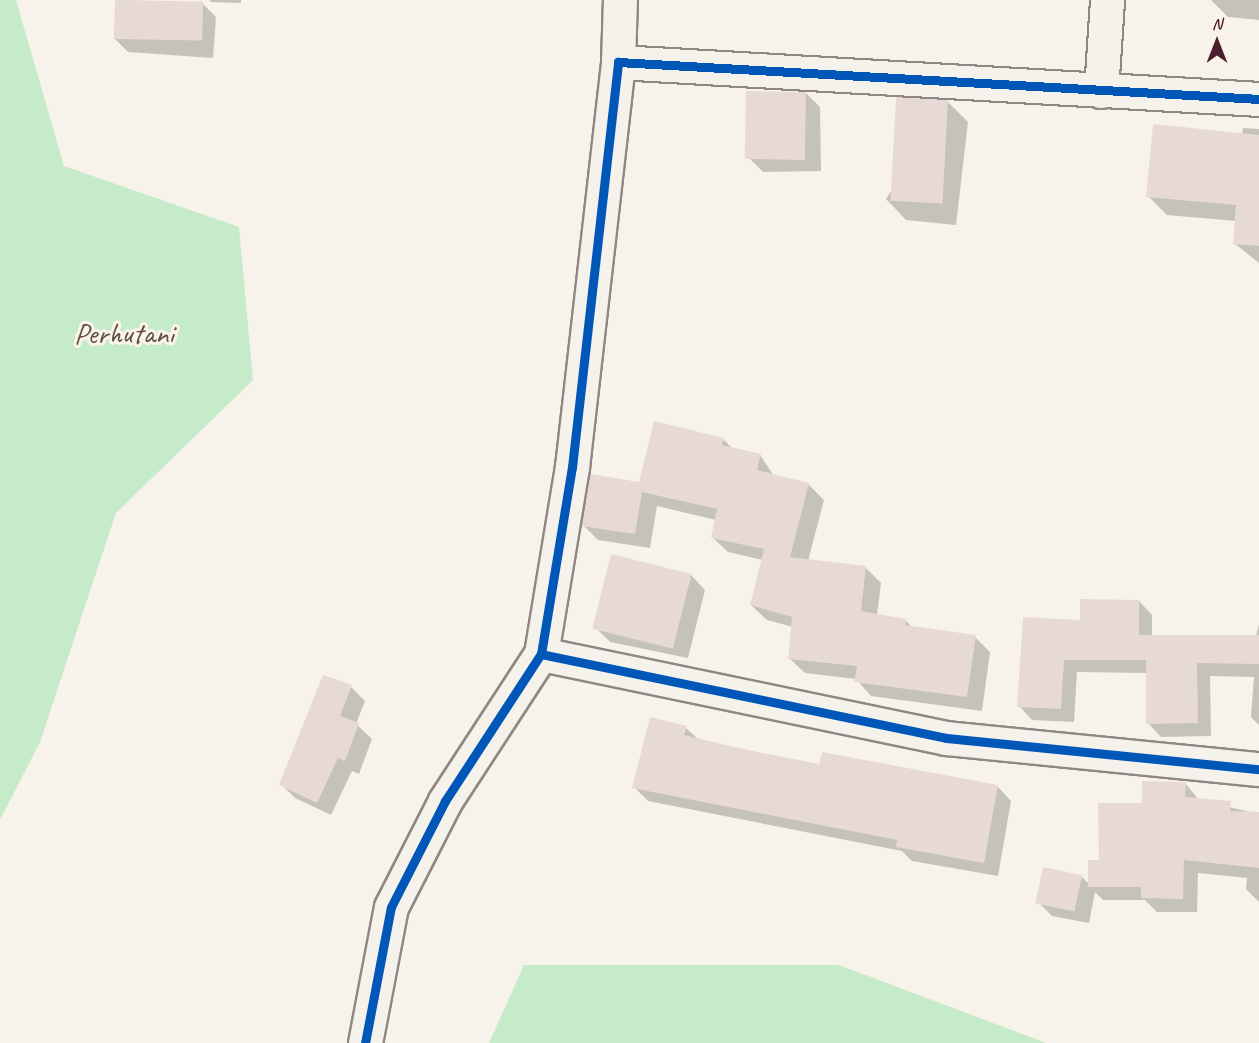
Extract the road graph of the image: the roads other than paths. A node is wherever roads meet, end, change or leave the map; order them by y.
1 (620, 0) edge
2 (1107, 0) edge
3 (618, 53) junction
4 (1102, 84) junction
5 (1259, 99) edge
6 (525, 675) junction
7 (1259, 769) edge
8 (365, 1043) edge

1 - 3 street
2 - 4 street
3 - 4 street
3 - 6 street
4 - 5 street
6 - 7 street
6 - 8 street

